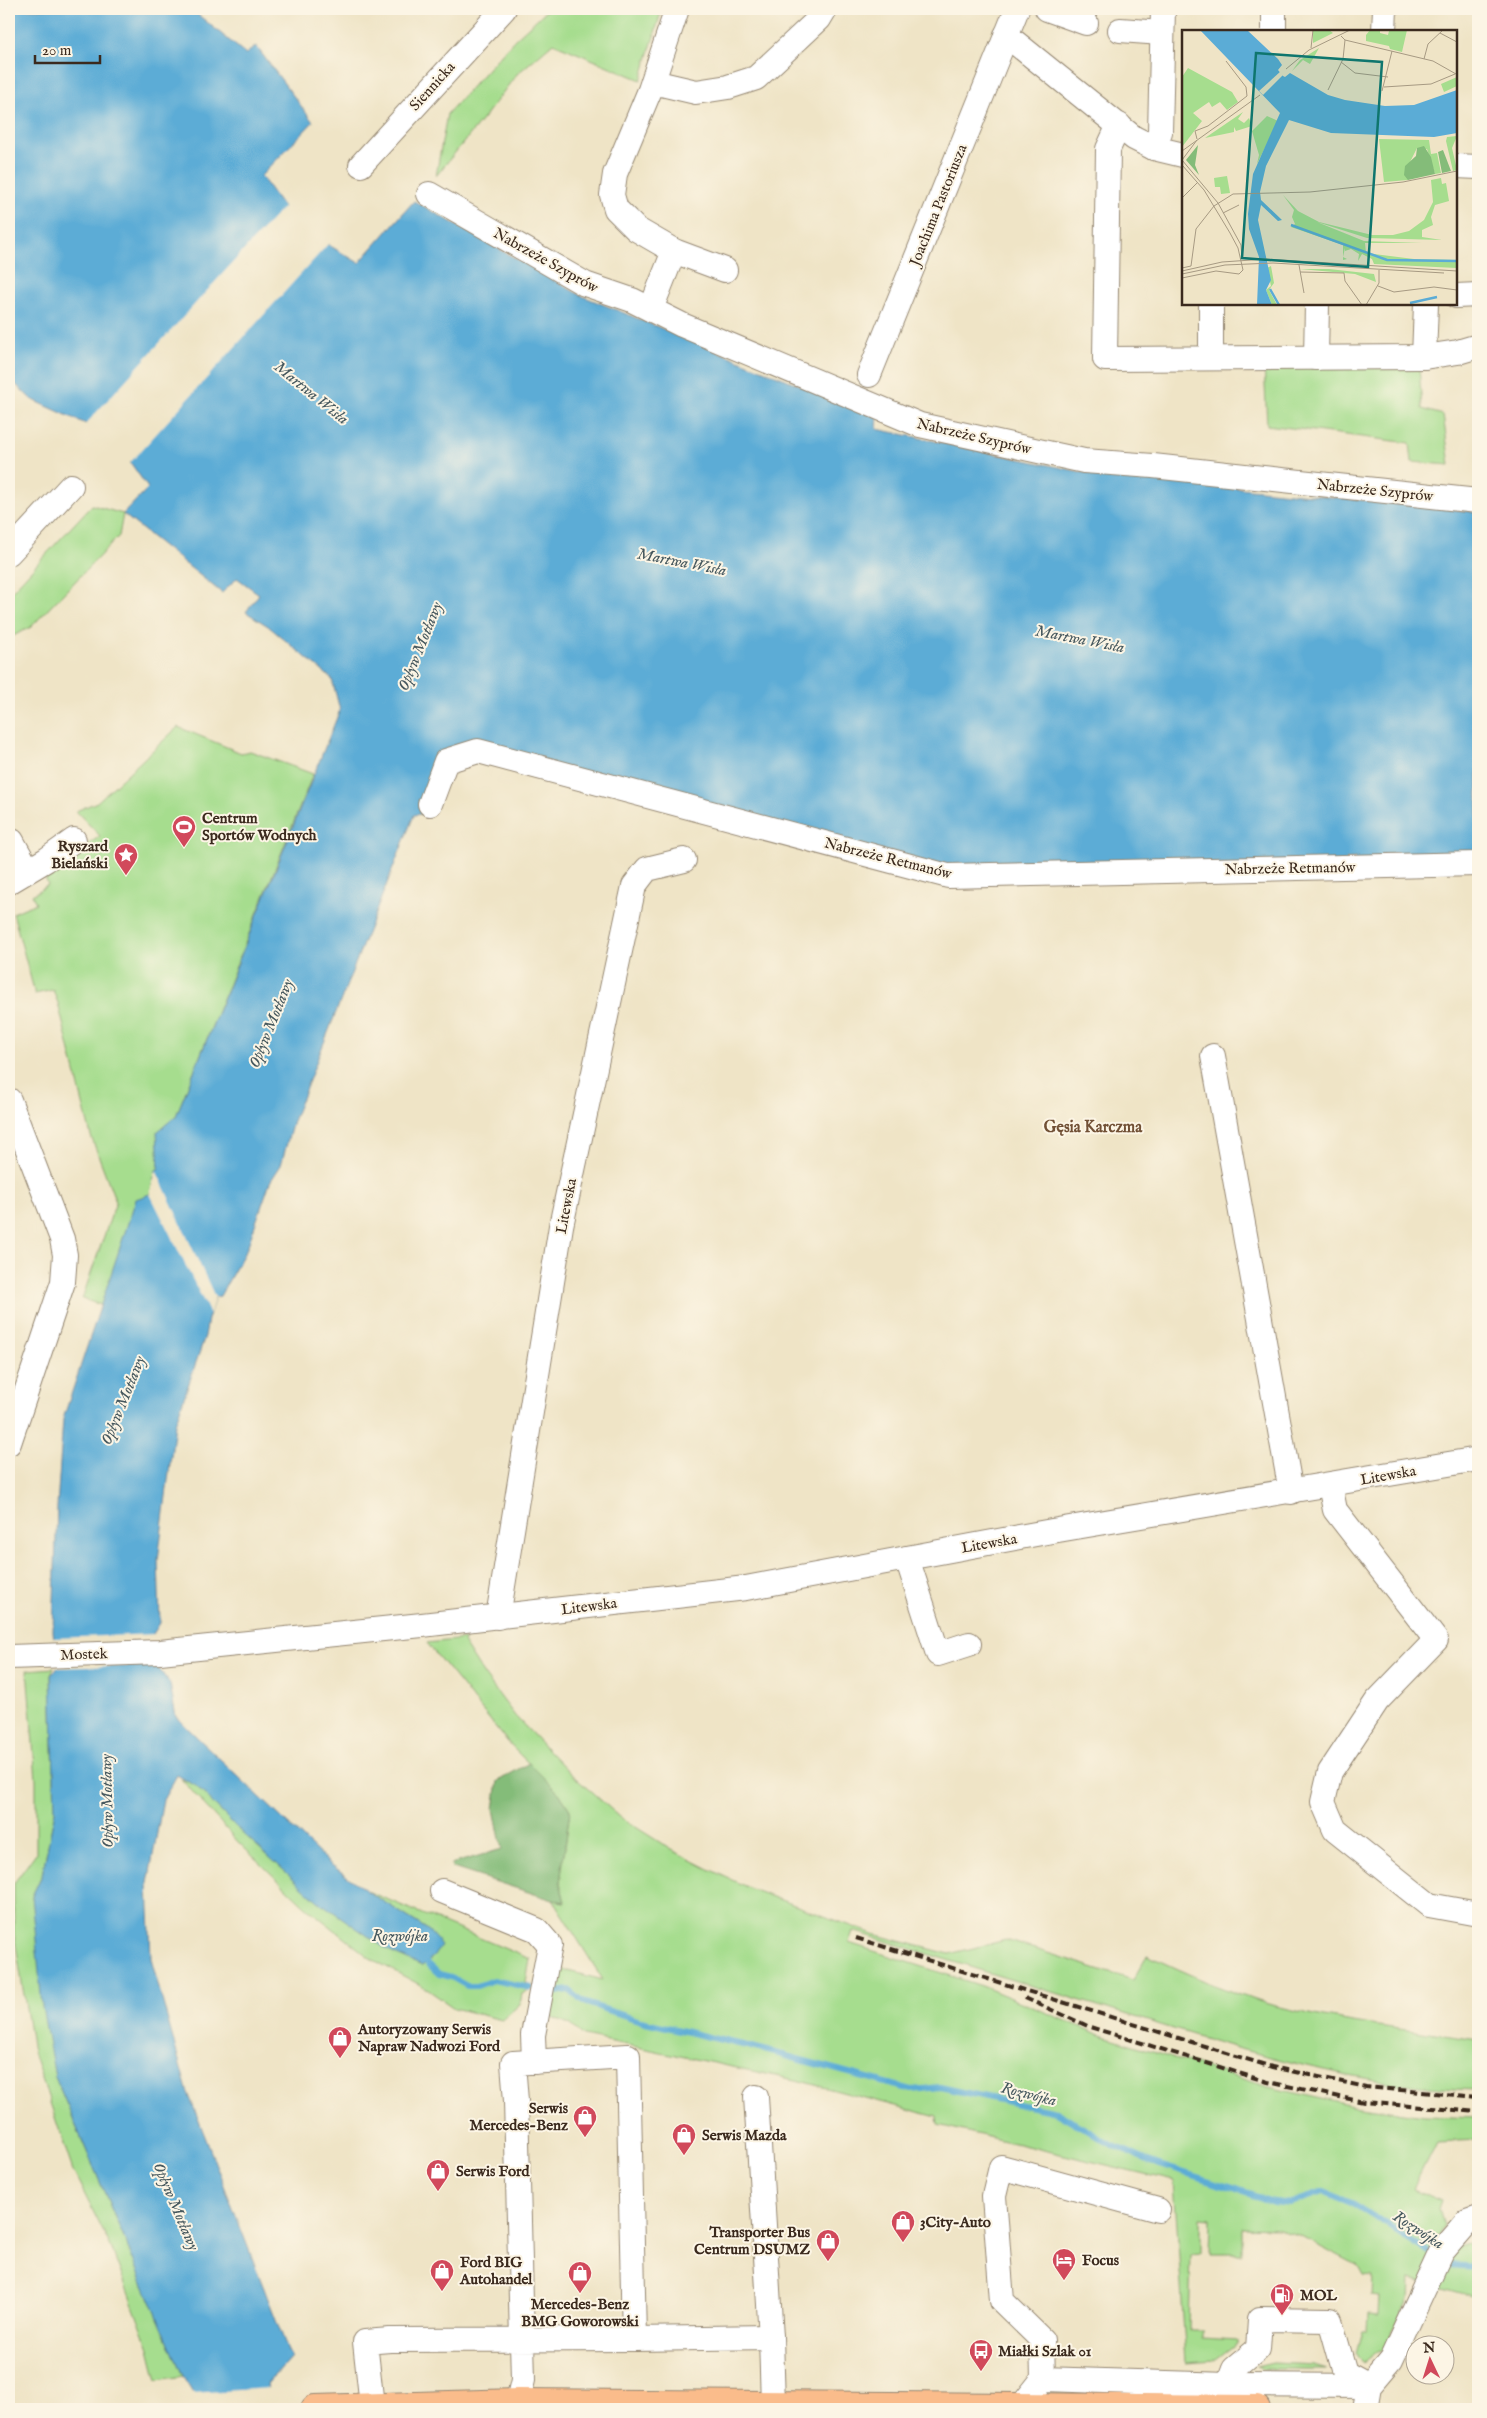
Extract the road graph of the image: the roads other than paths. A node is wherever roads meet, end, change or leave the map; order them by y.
1 (504, 9) edge
2 (676, 9) edge
3 (825, 9) edge
4 (1017, 9) edge
5 (1047, 9) edge
6 (1163, 9) edge
7 (1274, 9) edge
8 (1385, 9) edge
9 (1086, 23) dead end
10 (1120, 30) dead end
11 (1274, 30) edge
12 (1384, 30) edge
13 (1162, 32) junction
14 (1006, 35) junction
15 (653, 82) junction
16 (1119, 125) junction
17 (1154, 148) junction
18 (1182, 155) edge
19 (361, 165) dead end
20 (1457, 166) edge
21 (1478, 167) edge
22 (429, 194) dead end
23 (674, 250) junction
24 (726, 270) dead end
25 (1478, 294) edge
26 (1457, 296) edge
27 (1211, 305) edge
28 (1317, 305) edge
29 (1426, 305) edge
30 (651, 309) junction
31 (1478, 346) edge
32 (1424, 357) junction
33 (1211, 358) junction
34 (1316, 358) junction
35 (869, 375) dead end
36 (71, 486) dead end
37 (1478, 501) edge
38 (9, 553) edge
39 (430, 804) dead end
40 (74, 840) dead end
41 (12, 841) dead end
42 (684, 860) dead end
43 (1478, 864) edge
44 (18, 876) edge
45 (1213, 1056) dead end
46 (9, 1100) edge
47 (9, 1443) edge
48 (1478, 1458) edge
49 (1330, 1485) junction
50 (1291, 1492) junction
51 (907, 1558) junction
52 (498, 1617) junction
53 (969, 1644) dead end
54 (160, 1652) joint
55 (9, 1656) edge
56 (442, 1891) dead end
57 (1478, 1914) edge
58 (534, 2062) junction
59 (756, 2097) dead end
60 (1158, 2210) dead end
61 (1478, 2218) edge
62 (771, 2337) junction
63 (634, 2339) junction
64 (522, 2341) junction
65 (1043, 2379) junction
66 (1228, 2385) junction
67 (1368, 2386) junction
68 (773, 2404) junction
69 (372, 2406) junction
70 (517, 2406) edge
71 (681, 2406) edge
72 (1021, 2407) junction
73 (315, 2409) edge
74 (1256, 2409) edge
75 (1365, 2409) edge

1 - 19 street, Siennicka
2 - 15 street
3 - 15 street
4 - 14 street, Joachima Pastoriusza
5 - 9 street
6 - 13 street
7 - 11 street
8 - 12 street
10 - 13 street
13 - 17 street
14 - 16 street
14 - 35 street, Joachima Pastoriusza
15 - 23 street
16 - 17 street
16 - 33 street
17 - 18 street
20 - 21 street
22 - 30 street, Nabrzeże Szyprów
23 - 24 street
23 - 30 street
25 - 26 street
27 - 33 street
28 - 34 street
29 - 32 street
30 - 37 street, Nabrzeże Szyprów
31 - 32 street
32 - 34 street
33 - 34 street
36 - 38 street
39 - 43 street, Nabrzeże Retmanów
40 - 44 street
41 - 44 street
42 - 52 street, Litewska
45 - 50 street
46 - 47 street
48 - 49 street, Litewska
49 - 50 street, Litewska
49 - 57 street
50 - 51 street, Litewska
51 - 52 street, Litewska
51 - 53 street
52 - 54 street, Litewska
54 - 55 street, Mostek
56 - 58 street
58 - 63 street
58 - 64 street
59 - 62 street
60 - 65 street
61 - 67 street
62 - 63 street
62 - 68 street
63 - 64 street
64 - 69 street
64 - 70 street
65 - 66 street
65 - 72 street
66 - 67 street
66 - 67 street
67 - 75 street
68 - 71 main road
68 - 72 main road
69 - 70 main road
69 - 73 main road
70 - 71 main road
72 - 74 main road

